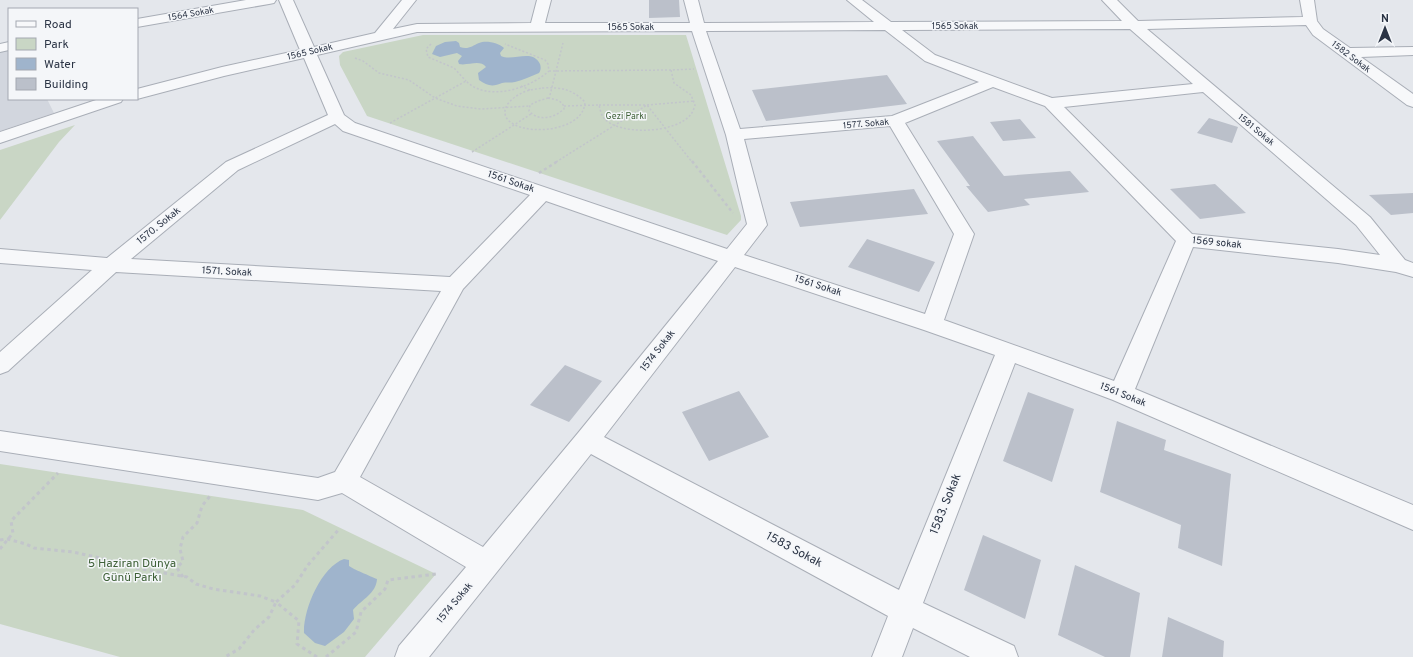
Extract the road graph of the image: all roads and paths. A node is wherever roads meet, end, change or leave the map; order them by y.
1 (269, 0) edge
2 (286, 0) edge
3 (409, 0) edge
4 (544, 0) edge
5 (691, 0) edge
6 (854, 0) edge
7 (1109, 0) edge
8 (1307, 0) edge
9 (1310, 21) junction
10 (138, 23) edge
11 (1134, 25) junction
12 (697, 26) junction
13 (888, 26) junction
14 (537, 27) junction
15 (381, 35) junction
16 (564, 40) dead end
17 (500, 42) dead end
18 (434, 43) dead end
19 (1413, 51) edge
20 (309, 53) junction
21 (1346, 53) junction
22 (350, 57) dead end
23 (700, 69) dead end
24 (671, 70) junction
25 (549, 71) junction
26 (557, 71) junction
27 (466, 81) junction
28 (992, 82) junction
29 (521, 86) junction
30 (1206, 87) junction
31 (552, 88) junction
32 (530, 90) junction
33 (138, 94) edge
34 (435, 98) junction
35 (550, 99) junction
36 (62, 100) edge
37 (112, 100) edge
38 (695, 101) junction
39 (1413, 102) edge
40 (1051, 103) junction
41 (585, 105) junction
42 (599, 105) junction
43 (530, 106) junction
44 (564, 106) junction
45 (647, 106) junction
46 (506, 108) junction
47 (530, 114) junction
48 (69, 115) junction
49 (337, 117) junction
50 (895, 121) junction
51 (386, 125) dead end
52 (514, 125) junction
53 (615, 126) junction
54 (666, 128) junction
55 (734, 134) junction
56 (0, 138) edge
57 (470, 153) dead end
58 (540, 184) junction
59 (736, 218) dead end
60 (1186, 240) junction
61 (0, 256) edge
62 (732, 258) junction
63 (110, 266) junction
64 (1406, 268) edge
65 (455, 285) junction
66 (932, 324) junction
67 (1008, 351) junction
68 (0, 365) edge
69 (1121, 393) junction
70 (587, 440) junction
71 (0, 441) edge
72 (58, 473) dead end
73 (344, 481) junction
74 (210, 496) dead end
75 (1413, 518) edge
76 (340, 528) dead end
77 (7, 539) junction
78 (0, 540) edge
79 (0, 549) edge
80 (487, 564) junction
81 (436, 574) dead end
82 (184, 577) junction
83 (276, 602) junction
84 (905, 609) junction
85 (225, 657) edge
86 (317, 657) edge
87 (326, 657) edge
88 (410, 657) edge
89 (887, 657) edge
90 (1003, 657) edge

1 - 10 street, 1564 Sokak
2 - 20 street
3 - 15 street
4 - 14 street
5 - 12 street, 1574 Sokak
6 - 13 street
7 - 11 street, 1581 Sokak
8 - 9 street
9 - 11 street, 1565 Sokak
9 - 21 street, 1582 Sokak
11 - 13 street, 1565 Sokak
11 - 30 street, 1581 Sokak
12 - 13 street, 1565 Sokak
12 - 14 street, 1565 Sokak
12 - 55 street, 1574 Sokak
13 - 28 street
14 - 15 street, 1565 Sokak
15 - 20 street, 1565 Sokak
16 - 26 path
17 - 25 path
18 - 27 path
19 - 21 street
20 - 33 street, 1565 Sokak
20 - 49 street
21 - 39 street, 1582 Sokak
22 - 34 path
23 - 24 path
24 - 26 path
24 - 38 path
25 - 26 path
25 - 29 path
26 - 31 path
27 - 29 path
27 - 34 path
28 - 40 street
28 - 50 street, 1577. Sokak
29 - 32 path
30 - 40 street
30 - 64 street, 1581 Sokak
31 - 32 path
31 - 35 path
31 - 41 path
32 - 46 path
34 - 46 path
34 - 51 path
35 - 43 path
35 - 44 path
36 - 48 street
37 - 48 street
38 - 45 path
38 - 54 path
40 - 60 street
41 - 42 path
41 - 44 path
41 - 52 path
42 - 45 path
42 - 53 path
43 - 46 path
43 - 47 path
44 - 47 path
45 - 53 path
45 - 54 path
46 - 52 path
47 - 52 path
48 - 56 street
49 - 58 street, 1561 Sokak
49 - 63 street, 1570. Sokak
50 - 55 street, 1577. Sokak
50 - 66 street
52 - 57 path
53 - 54 path
53 - 58 path
54 - 59 path
55 - 62 street, 1574 Sokak
58 - 62 street, 1561 Sokak
58 - 65 street
60 - 64 street, 1569 sokak
60 - 69 street, 1569 sokak
61 - 63 street, 1571. Sokak
62 - 66 street, 1561 Sokak
62 - 70 street, 1574 Sokak
63 - 65 street, 1571. Sokak
63 - 68 street, 1570. Sokak
65 - 73 street
66 - 67 street, 1561 Sokak
67 - 69 street, 1561 Sokak
67 - 84 street, 1583. Sokak
69 - 75 street, 1561 Sokak
70 - 80 street, 1574 Sokak
70 - 84 street, 1583 Sokak
71 - 73 street
72 - 77 path
73 - 80 street
74 - 82 path
76 - 83 path
77 - 78 path
77 - 79 path
77 - 82 path
80 - 88 street, 1574 Sokak
81 - 87 path
82 - 83 path
83 - 85 path
83 - 86 path
84 - 89 street, 1583. Sokak
84 - 90 street, 1583 Sokak

